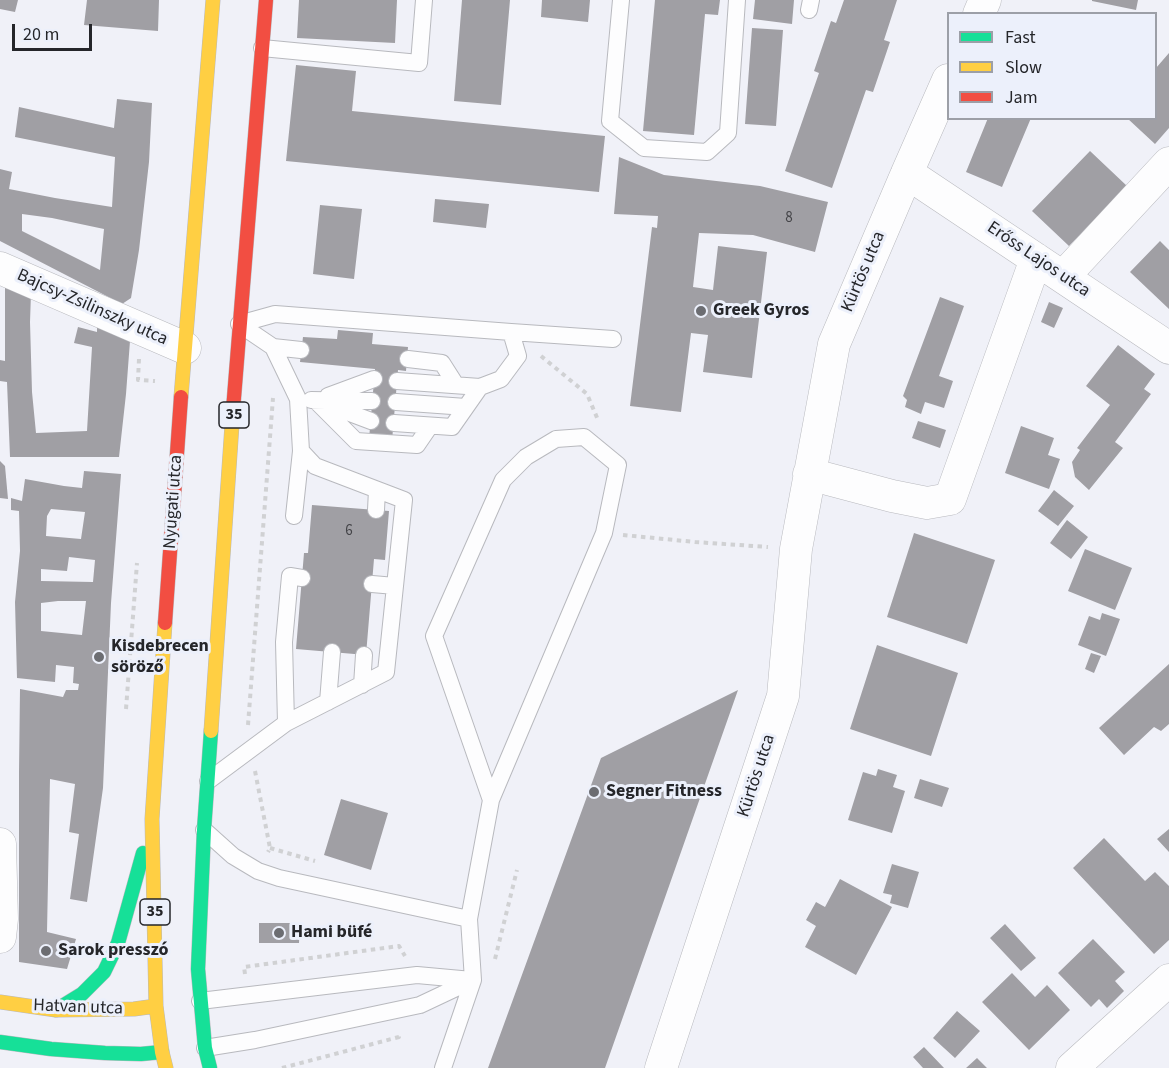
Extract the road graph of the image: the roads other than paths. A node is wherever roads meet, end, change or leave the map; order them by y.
1 (213, 0) edge
2 (266, 0) edge
3 (424, 0) edge
4 (621, 0) edge
5 (737, 0) edge
6 (262, 48) junction
7 (947, 82) edge
8 (1169, 163) edge
9 (907, 173) junction
10 (1036, 259) junction
11 (0, 267) edge
12 (1063, 277) junction
13 (239, 324) junction
14 (511, 332) junction
15 (613, 339) dead end
16 (273, 347) junction
17 (184, 348) junction
18 (1169, 348) edge
19 (301, 350) dead end
20 (408, 358) dead end
21 (374, 379) dead end
22 (397, 381) dead end
23 (456, 385) junction
24 (480, 387) junction
25 (298, 399) junction
26 (372, 400) dead end
27 (316, 401) junction
28 (396, 402) dead end
29 (466, 407) junction
30 (371, 422) dead end
31 (394, 423) dead end
32 (430, 426) junction
33 (301, 451) junction
34 (809, 474) junction
35 (377, 490) junction
36 (376, 510) dead end
37 (294, 516) dead end
38 (302, 578) dead end
39 (372, 584) dead end
40 (395, 586) junction
41 (332, 652) dead end
42 (364, 655) dead end
43 (362, 685) junction
44 (328, 702) junction
45 (286, 723) junction
46 (207, 781) junction
47 (491, 800) junction
48 (153, 819) junction
49 (204, 830) junction
50 (0, 844) edge
51 (469, 919) junction
52 (0, 937) edge
53 (473, 980) junction
54 (1169, 980) edge
55 (0, 1002) edge
56 (194, 1002) junction
57 (162, 1005) junction
58 (56, 1010) junction
59 (0, 1042) edge
60 (200, 1049) junction
61 (168, 1051) junction
62 (166, 1068) edge
63 (210, 1068) edge
64 (443, 1068) edge
65 (661, 1068) edge
66 (1072, 1068) edge

1 - 17 main road, Nyugati utca / 35
2 - 6 main road, 35
3 - 6 lane
4 - 5 lane
6 - 13 main road, 35
7 - 9 street, Kürtös utca
8 - 12 street
9 - 10 street, Erőss Lajos utca
9 - 34 street, Kürtös utca
10 - 12 street, Erőss Lajos utca
10 - 34 street
11 - 17 street, Bajcsy-Zsilinszky utca
12 - 18 street, Erőss Lajos utca
13 - 14 lane
13 - 16 lane
13 - 46 main road, 35
14 - 15 lane
14 - 24 lane
16 - 19 lane
16 - 25 lane
17 - 48 main road, Nyugati utca / 35
20 - 23 lane
21 - 27 lane
22 - 23 lane
23 - 24 lane
24 - 29 lane
25 - 27 lane
25 - 33 lane
26 - 27 lane
27 - 30 lane
27 - 32 lane
28 - 29 lane
29 - 32 lane
31 - 32 lane
33 - 35 lane
33 - 37 lane
34 - 65 street, Kürtös utca
35 - 36 lane
35 - 40 lane
38 - 45 lane
39 - 40 lane
40 - 43 lane
41 - 44 lane
42 - 43 lane
43 - 44 lane
44 - 45 lane
45 - 46 lane
46 - 49 main road, 35
47 - 47 lane
47 - 51 lane
48 - 57 main road, Nyugati utca / 35
48 - 58 main road
49 - 51 lane
49 - 56 main road, 35
50 - 52 street
51 - 53 lane
53 - 56 lane
53 - 60 lane
53 - 64 lane
54 - 66 street
55 - 58 main road, Hatvan utca
56 - 60 main road, 35
57 - 58 main road, Hatvan utca
57 - 61 main road, 35
59 - 61 main road
60 - 63 main road, 35
61 - 62 main road, 35

